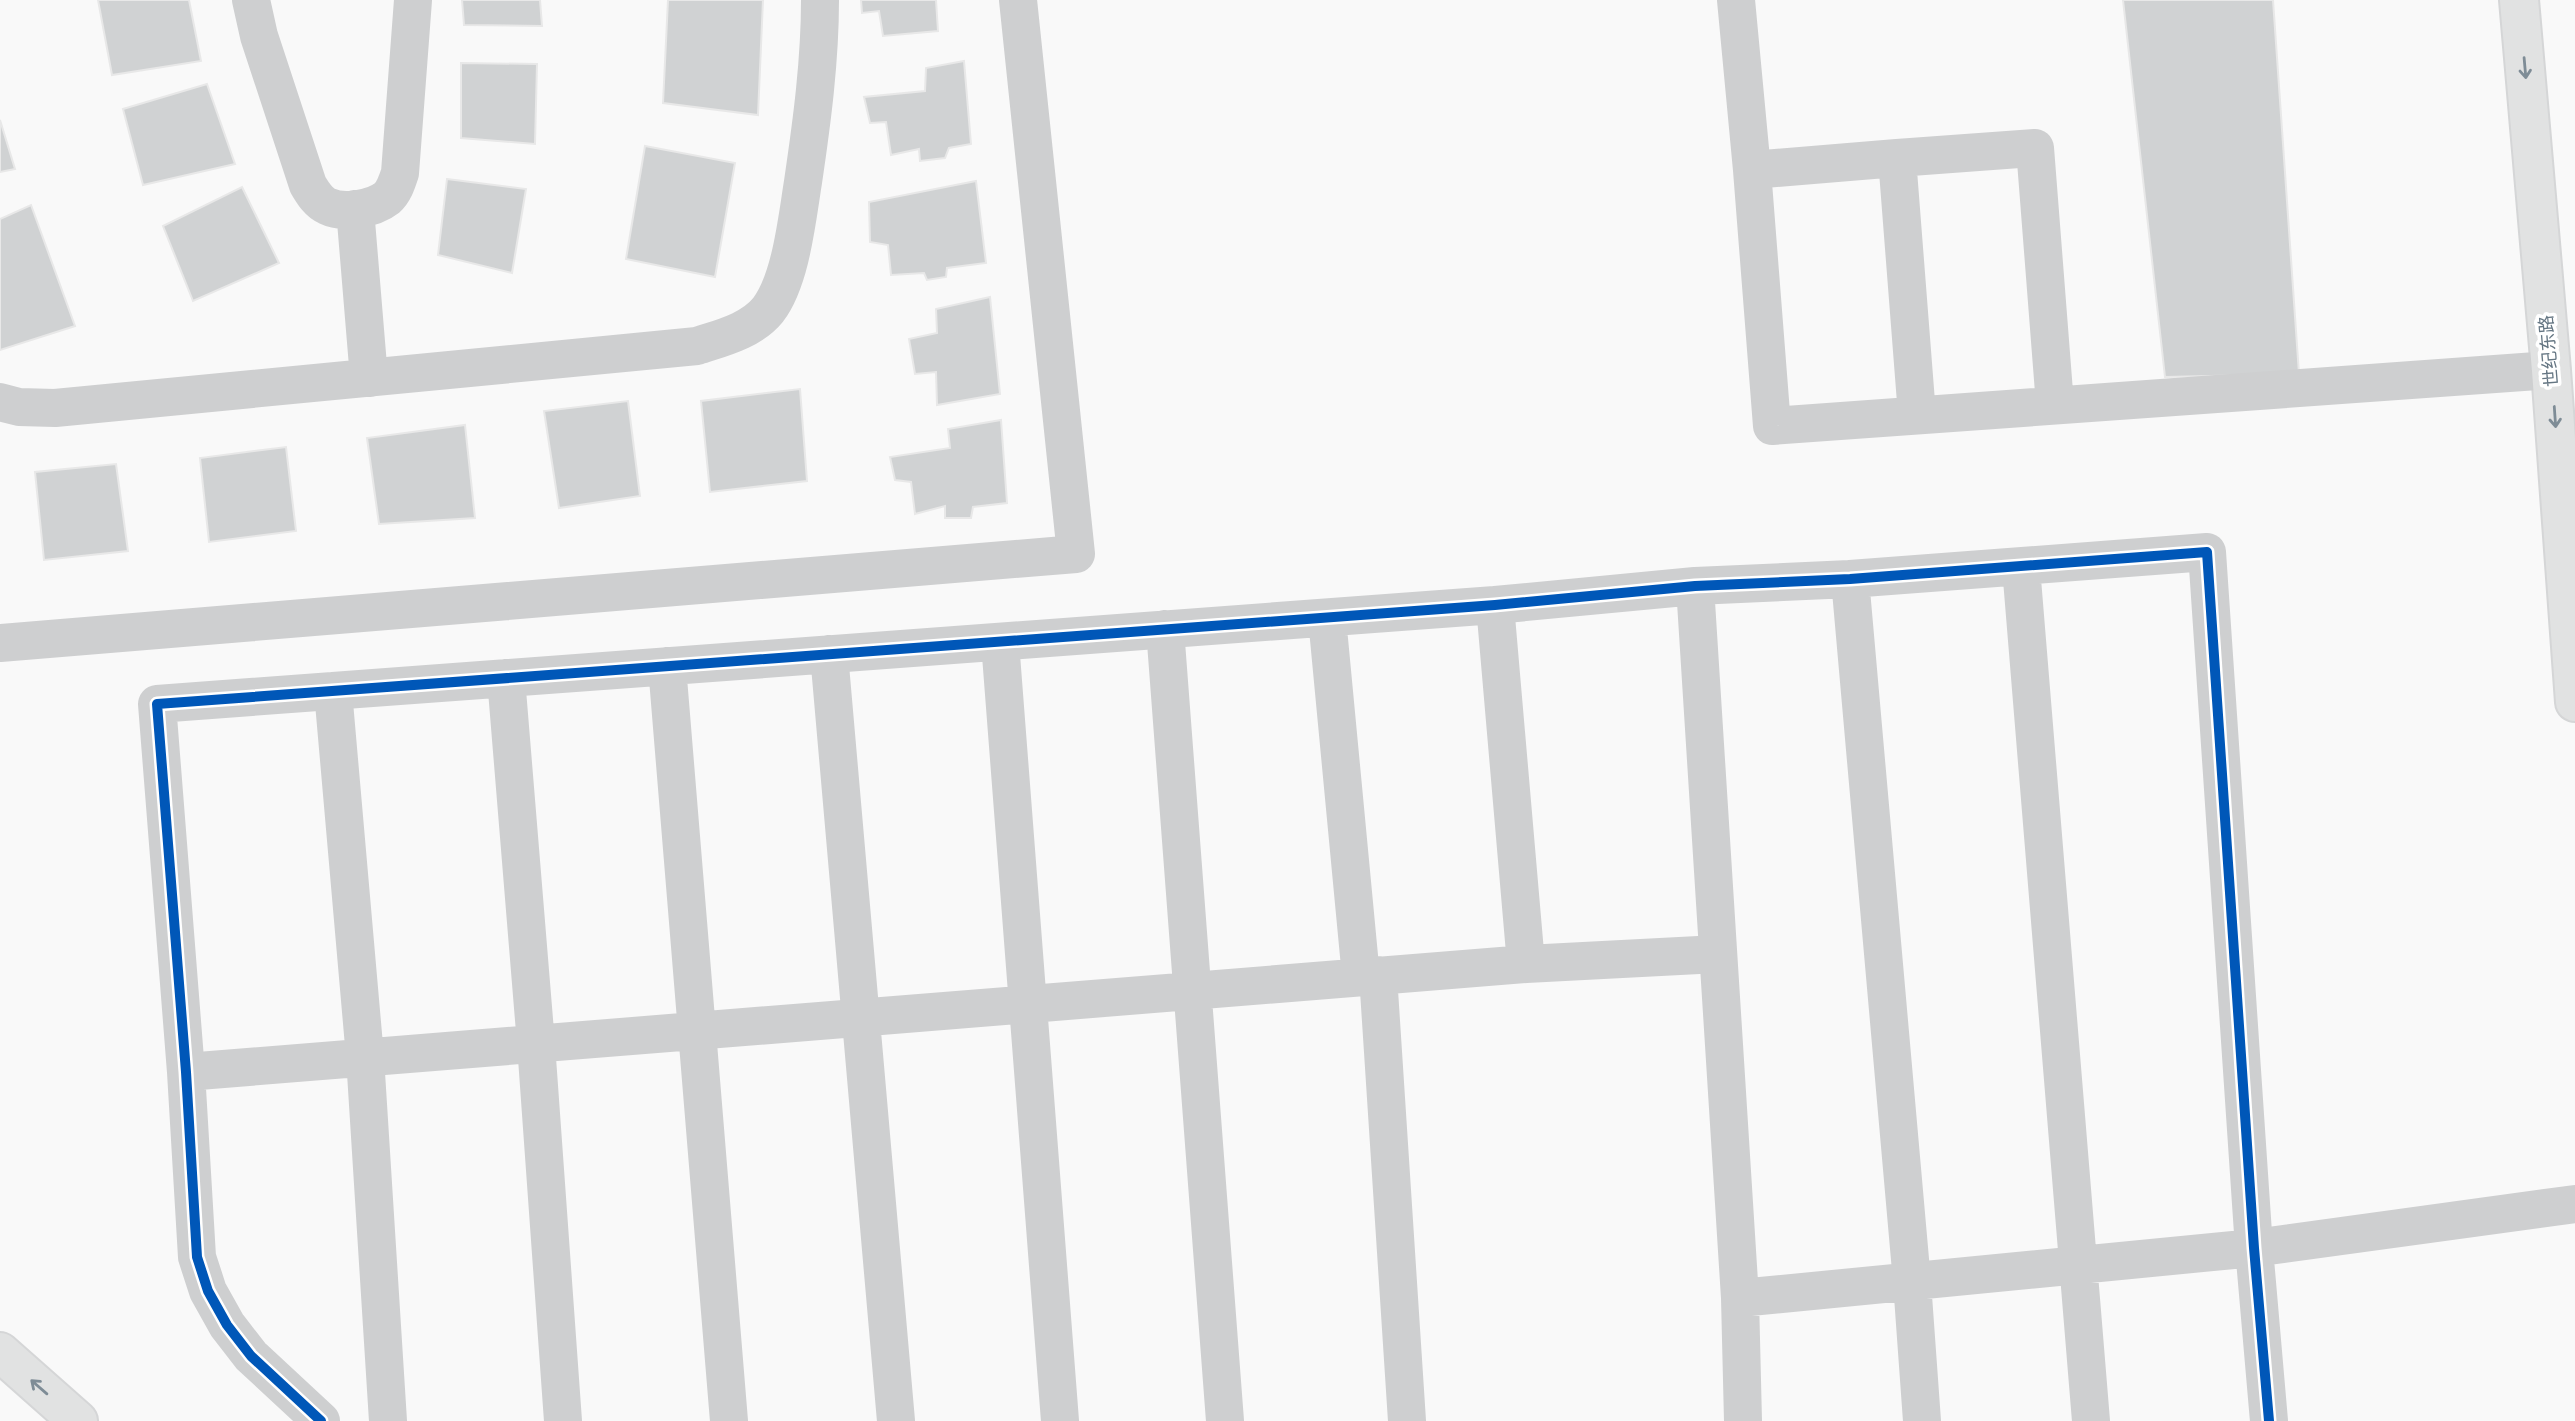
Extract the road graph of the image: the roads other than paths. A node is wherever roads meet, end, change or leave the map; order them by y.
1 (251, 0) edge
2 (413, 0) edge
3 (820, 0) edge
4 (1018, 0) edge
5 (1736, 0) edge
6 (2519, 0) edge
7 (1897, 159) junction
8 (1752, 170) junction
9 (355, 209) junction
10 (2551, 370) junction
11 (369, 377) junction
12 (0, 401) edge
13 (2055, 405) junction
14 (1917, 415) junction
15 (2021, 566) junction
16 (1850, 579) junction
17 (1695, 586) junction
18 (1495, 605) junction
19 (1327, 618) junction
20 (1165, 629) junction
21 (1000, 642) junction
22 (0, 643) edge
23 (829, 654) junction
24 (667, 666) junction
25 (506, 678) junction
26 (333, 691) junction
27 (2575, 702) edge
28 (1718, 954) junction
29 (1526, 964) junction
30 (1369, 976) junction
31 (1192, 990) junction
32 (1028, 1003) junction
33 (861, 1017) junction
34 (697, 1030) junction
35 (536, 1044) junction
36 (365, 1057) junction
37 (186, 1072) junction
38 (2575, 1204) edge
39 (2254, 1248) junction
40 (2080, 1265) junction
41 (1912, 1282) junction
42 (1740, 1298) junction
43 (0, 1352) edge
44 (1402, 1416) edge
45 (78, 1421) edge
46 (321, 1421) edge
47 (388, 1421) edge
48 (563, 1421) edge
49 (729, 1421) edge
50 (896, 1421) edge
51 (1060, 1421) edge
52 (1225, 1421) edge
53 (1743, 1421) edge
54 (1922, 1421) edge
55 (2091, 1421) edge
56 (2269, 1421) edge

1 - 9 street
2 - 9 street
3 - 11 street
4 - 22 street
5 - 8 street
6 -> 10 main road, 世纪东路
7 - 8 street
7 - 13 street
7 - 14 street
8 - 14 street
9 - 11 street
10 - 13 street
10 -> 27 main road, 世纪东路
11 - 12 street
13 - 14 street
15 - 16 street
15 - 39 street
15 - 40 street
16 - 17 street
16 - 41 street
17 - 18 street
17 - 28 street
18 - 19 street
18 - 29 street
19 - 20 street
19 - 30 street
20 - 21 street
20 - 31 street
21 - 23 street
21 - 32 street
23 - 24 street
23 - 33 street
24 - 25 street
24 - 34 street
25 - 26 street
25 - 35 street
26 - 36 street
26 - 37 street
28 - 29 street
28 - 42 street
29 - 30 street
30 - 31 street
30 - 44 street
31 - 32 street
31 - 52 street
32 - 33 street
32 - 51 street
33 - 34 street
33 - 50 street
34 - 35 street
34 - 49 street
35 - 36 street
35 - 48 street
36 - 37 street
36 - 47 street
37 - 46 street
38 - 39 street
39 - 40 street
39 - 56 street
40 - 41 street
40 - 55 street
41 - 42 street
41 - 54 street
42 - 53 street
45 -> 43 main road

